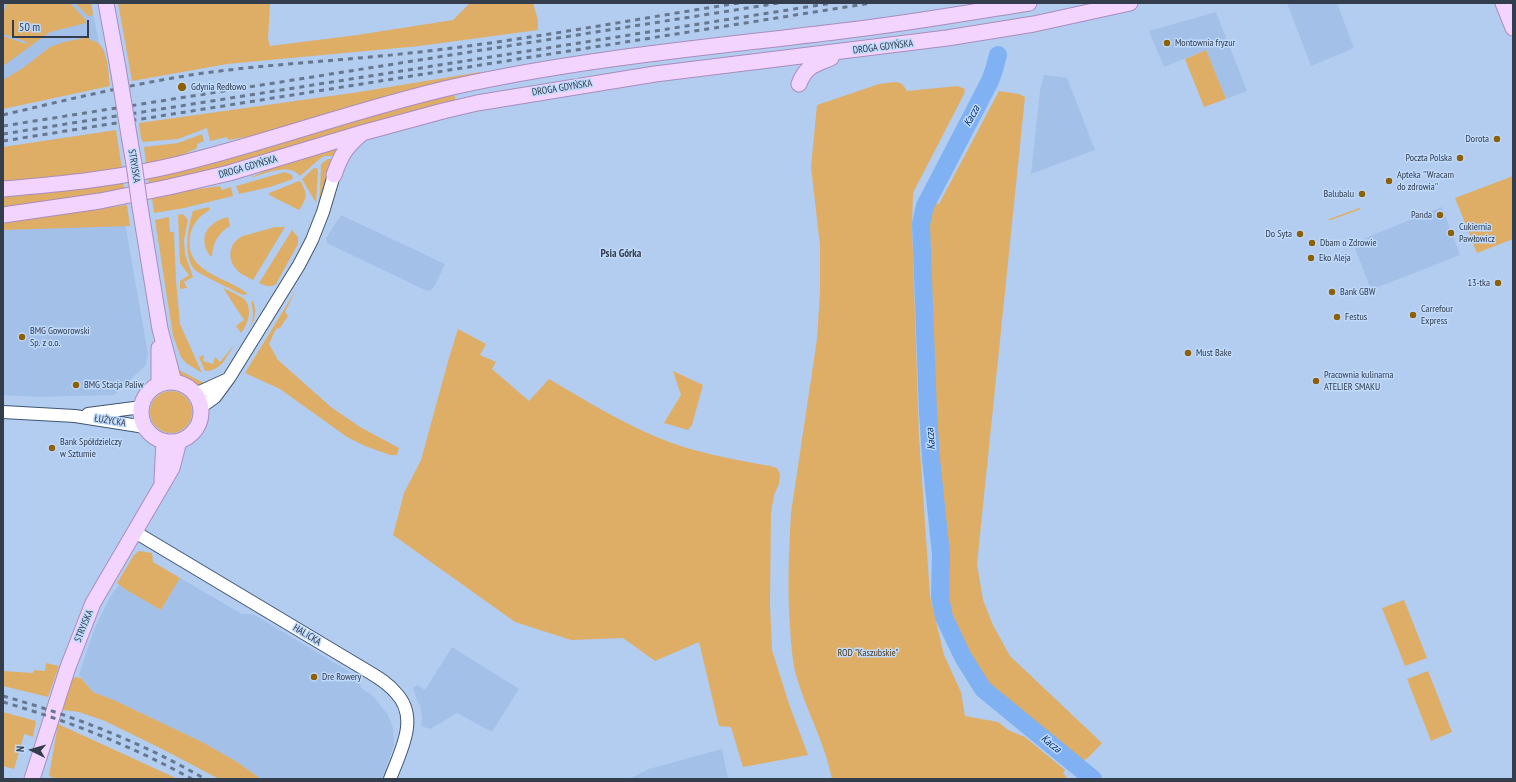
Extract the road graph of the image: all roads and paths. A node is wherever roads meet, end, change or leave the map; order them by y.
1 (106, 3) edge
2 (1029, 3) edge
3 (1130, 3) edge
4 (1503, 3) edge
5 (1513, 28) edge
6 (848, 51) junction
7 (799, 84) dead end
8 (362, 133) junction
9 (334, 175) joint
10 (3, 189) edge
11 (3, 216) edge
12 (167, 383) junction
13 (198, 400) junction
14 (142, 407) junction
15 (3, 412) edge
16 (75, 416) junction
17 (145, 427) junction
18 (171, 441) junction
19 (135, 532) junction
20 (32, 779) edge
21 (390, 779) edge

1 - 12 main road, STRYJSKA, bridge
2 - 10 main road, DROGA GDYŃSKA
3 - 6 main road, DROGA GDYŃSKA
4 - 5 main road
6 - 7 main road
6 - 8 main road, DROGA GDYŃSKA
8 - 9 main road
8 - 11 main road, DROGA GDYŃSKA
9 - 13 street
12 - 13 main road
12 - 14 main road
13 - 18 main road
14 - 16 street, ŁUŻYCKA
14 - 17 main road
15 - 16 street, ŁUŻYCKA
16 - 17 street, ŁUŻYCKA
17 - 18 main road
18 - 19 main road, STRYJSKA
19 - 20 main road, STRYJSKA
19 - 21 street, HALICKA

